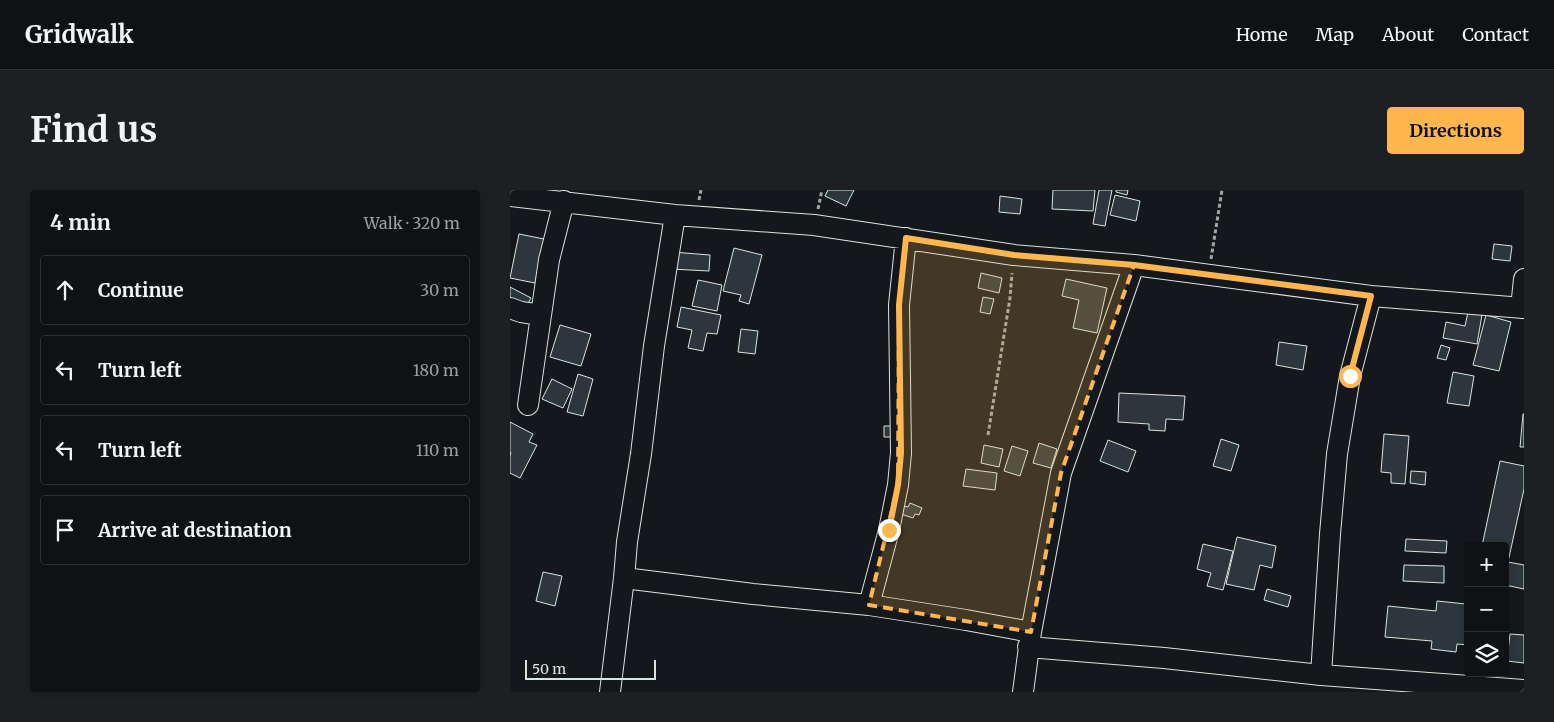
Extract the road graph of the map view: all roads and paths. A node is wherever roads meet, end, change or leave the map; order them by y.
1 (1222, 190) edge
2 (510, 196) edge
3 (564, 202) junction
4 (675, 215) junction
5 (906, 238) junction
6 (1014, 255) junction
7 (1134, 265) junction
8 (1209, 275) junction
9 (1524, 279) edge
10 (1371, 296) junction
11 (510, 308) edge
12 (1522, 308) edge
13 (541, 315) junction
14 (528, 405) dead end
15 (988, 435) dead end
16 (624, 578) junction
17 (868, 606) junction
18 (1029, 640) junction
19 (1321, 675) junction
20 (1486, 689) edge
21 (1524, 690) edge
22 (610, 692) edge
23 (1023, 692) edge

1 - 8 path
2 - 3 street
3 - 4 street
3 - 13 street
4 - 5 street
4 - 16 street
5 - 6 street
5 - 17 street
6 - 7 street
6 - 15 path
7 - 8 street
7 - 18 street
8 - 10 street
9 - 12 street
10 - 12 street
10 - 19 street
11 - 13 street
13 - 14 street
16 - 17 street
16 - 22 street
17 - 18 street
18 - 19 street
18 - 23 street
19 - 20 street
20 - 21 street

